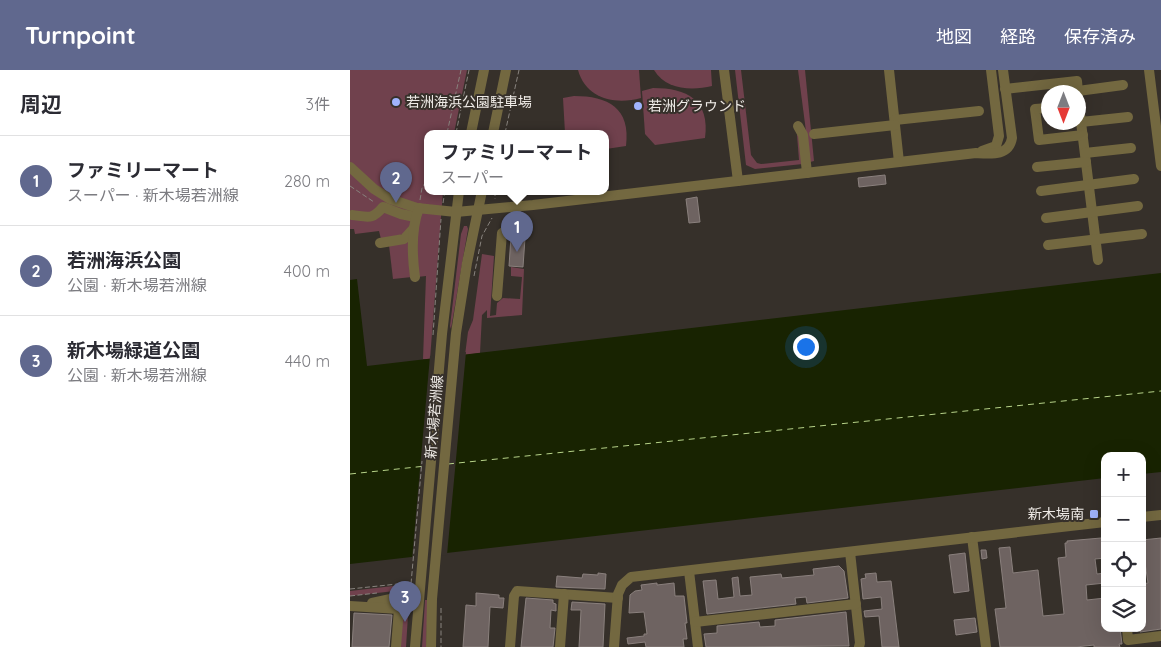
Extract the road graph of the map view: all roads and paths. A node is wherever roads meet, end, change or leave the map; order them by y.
1 (461, 70) edge
2 (469, 70) edge
3 (484, 70) edge
4 (506, 70) edge
5 (519, 70) edge
6 (724, 70) edge
7 (889, 70) edge
8 (991, 70) edge
9 (1003, 70) edge
10 (1148, 70) edge
11 (1041, 85) edge
12 (1041, 85) edge
13 (1077, 85) edge
14 (1123, 86) dead end
15 (1005, 89) junction
16 (1086, 96) edge
17 (1041, 109) edge
18 (979, 111) dead end
19 (1128, 117) dead end
20 (1086, 121) edge
21 (895, 122) junction
22 (798, 126) dead end
23 (1158, 126) edge
24 (448, 130) edge
25 (457, 130) edge
26 (472, 130) edge
27 (494, 130) edge
28 (506, 130) edge
29 (1082, 130) edge
30 (814, 134) dead end
31 (1083, 135) junction
32 (1131, 148) dead end
33 (976, 153) junction
34 (1086, 157) junction
35 (899, 162) junction
36 (1161, 166) edge
37 (351, 167) edge
38 (1038, 167) dead end
39 (807, 173) junction
40 (1134, 179) dead end
41 (738, 181) junction
42 (424, 185) edge
43 (1089, 185) junction
44 (350, 186) edge
45 (1041, 191) dead end
46 (444, 195) edge
47 (458, 195) edge
48 (481, 195) edge
49 (496, 195) edge
50 (496, 198) dead end
51 (1138, 206) dead end
52 (383, 207) junction
53 (516, 207) junction
54 (442, 211) junction
55 (478, 211) junction
56 (456, 212) junction
57 (1092, 212) junction
58 (352, 215) dead end
59 (416, 217) junction
60 (492, 217) dead end
61 (1046, 218) dead end
62 (1142, 234) dead end
63 (1095, 240) junction
64 (380, 243) dead end
65 (1048, 245) dead end
66 (1098, 260) dead end
67 (474, 276) dead end
68 (415, 277) dead end
69 (498, 296) dead end
70 (437, 335) junction
71 (422, 460) dead end
72 (1161, 515) edge
73 (1146, 517) edge
74 (1101, 522) edge
75 (972, 537) junction
76 (850, 552) junction
77 (689, 571) junction
78 (564, 594) junction
79 (400, 597) dead end
80 (618, 598) junction
81 (856, 604) junction
82 (441, 605) dead end
83 (354, 606) edge
84 (409, 610) dead end
85 (695, 622) junction
86 (1127, 632) edge
87 (1161, 636) edge
88 (396, 647) edge
89 (415, 647) edge
90 (431, 647) edge
91 (441, 647) edge
92 (510, 647) edge
93 (560, 647) edge
94 (614, 647) edge
95 (698, 647) edge
96 (859, 647) edge
97 (986, 647) edge

1 - 24 path
2 - 25 path
3 - 26 street
4 - 27 street
5 - 28 path
6 - 41 street
7 - 21 street
8 - 33 street
9 - 15 street
10 - 23 street
11 - 15 street
12 - 13 street
14 - 16 street
15 - 33 street
17 - 31 street
18 - 21 street
19 - 20 street
21 - 30 street
21 - 35 street
22 - 39 street
23 - 36 street
29 - 31 street
31 - 34 street
32 - 34 street
33 - 35 street
34 - 38 street
34 - 43 street
35 - 39 street
37 - 59 street
39 - 41 street
40 - 43 street
41 - 53 street
42 - 59 path
43 - 45 street
43 - 57 street
44 - 52 path
46 - 54 path
47 - 56 street, 新木場若洲線
48 - 55 street, 新木場若洲線
49 - 50 path
51 - 57 street
52 - 58 street
52 - 59 street
53 - 55 street
53 - 69 street
54 - 56 street
54 - 59 street
54 - 70 path
55 - 56 street
55 - 90 street, 新木場若洲線
56 - 70 street, 新木場若洲線
57 - 61 street
57 - 63 street
59 - 64 street
59 - 68 street
60 - 67 path
62 - 63 street
63 - 65 street
63 - 66 street
70 - 89 street, 新木場若洲線
71 - 84 path
72 - 73 street
74 - 75 street
75 - 76 street
75 - 97 street
76 - 77 street
76 - 81 street
77 - 80 street
77 - 85 street
78 - 80 street
78 - 92 street
78 - 93 street
79 - 83 street
80 - 94 street
81 - 85 street
81 - 96 street
82 - 91 path
83 - 88 street
85 - 95 street
86 - 87 street

